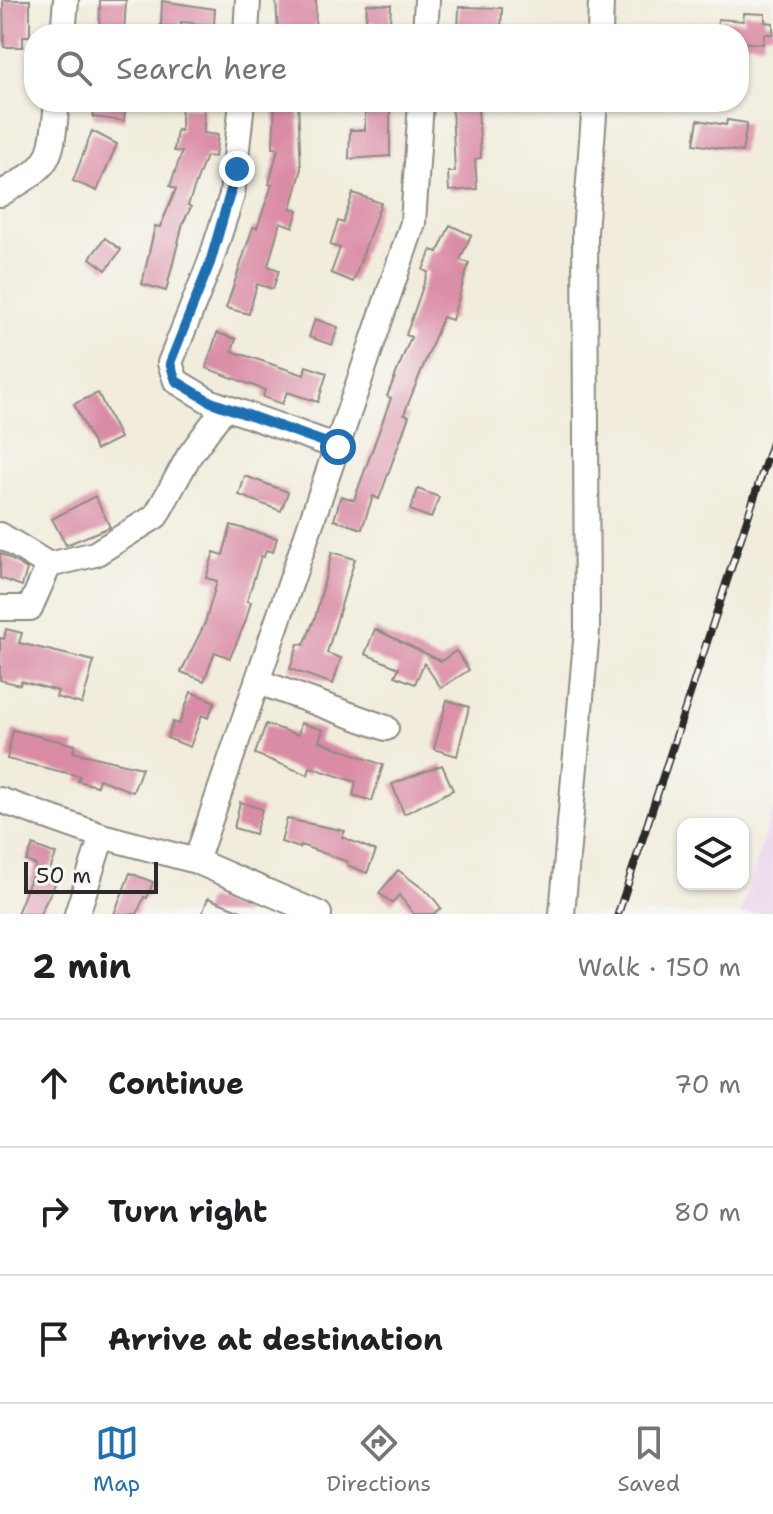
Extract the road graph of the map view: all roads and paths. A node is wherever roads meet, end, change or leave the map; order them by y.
1 (66, 0) edge
2 (248, 0) edge
3 (427, 0) edge
4 (601, 0) edge
5 (64, 24) edge
6 (247, 24) edge
7 (426, 24) edge
8 (600, 24) edge
9 (56, 112) edge
10 (241, 112) edge
11 (420, 112) edge
12 (594, 112) edge
13 (0, 194) edge
14 (225, 407) junction
15 (338, 447) junction
16 (0, 535) edge
17 (49, 565) junction
18 (0, 608) edge
19 (259, 682) junction
20 (386, 728) dead end
21 (0, 800) edge
22 (102, 836) junction
23 (196, 861) junction
24 (269, 902) edge
25 (77, 914) edge
26 (319, 914) edge
27 (562, 914) edge

1 - 5 street
2 - 6 street
3 - 7 street
4 - 8 street
9 - 13 street
10 - 14 street
11 - 15 street
12 - 27 street
14 - 15 street
14 - 17 street
15 - 19 street
16 - 17 street
17 - 18 street
19 - 20 street
19 - 23 street
21 - 22 street
22 - 23 street
22 - 25 street
23 - 24 street
24 - 26 street

